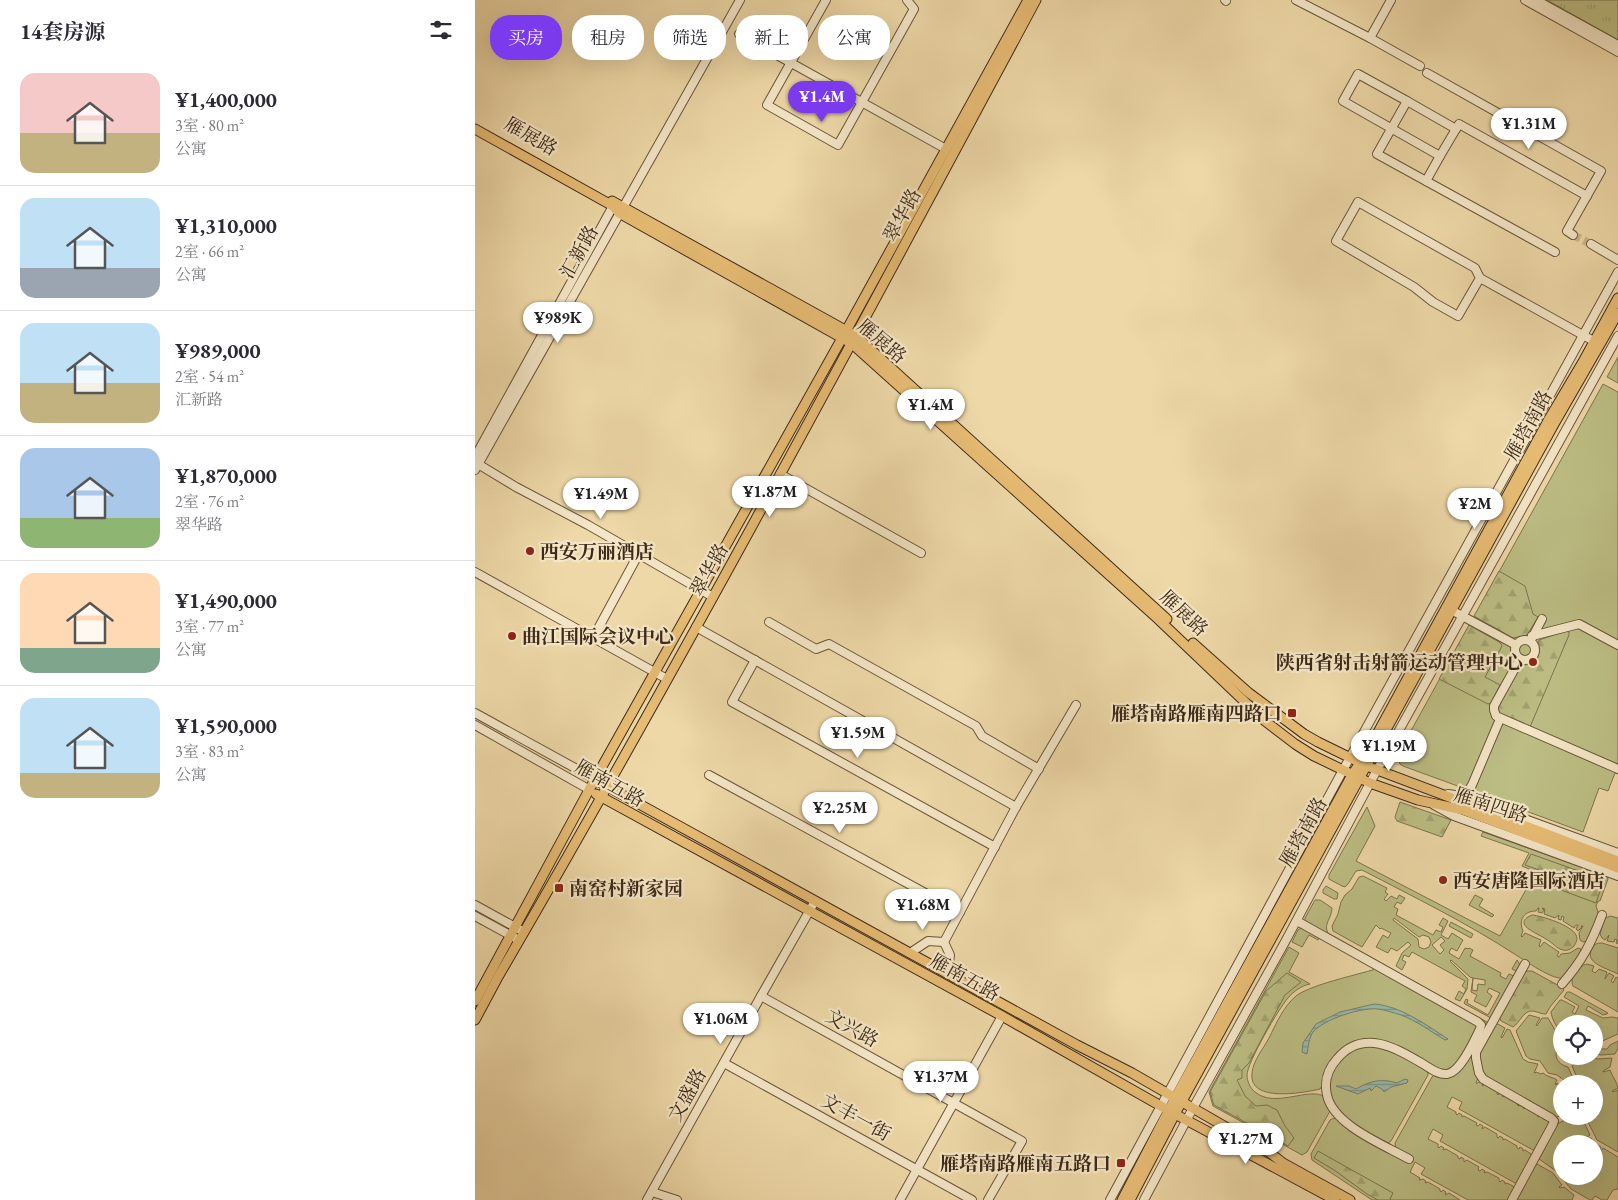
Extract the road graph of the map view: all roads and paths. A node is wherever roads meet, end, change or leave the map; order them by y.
1 (740, 0) edge
2 (826, 0) edge
3 (907, 0) edge
4 (1028, 0) edge
5 (1036, 0) edge
6 (1296, 0) edge
7 (1391, 0) edge
8 (1525, 0) edge
9 (1537, 0) edge
10 (1370, 38) junction
11 (1618, 45) edge
12 (1618, 52) edge
13 (787, 60) edge
14 (791, 62) junction
15 (1420, 66) dead end
16 (1427, 74) dead end
17 (1407, 101) junction
18 (862, 102) junction
19 (475, 123) edge
20 (475, 128) edge
21 (1392, 129) junction
22 (1456, 129) junction
23 (946, 149) junction
24 (1440, 156) junction
25 (1426, 181) junction
26 (1587, 196) junction
27 (619, 209) junction
28 (1573, 235) dead end
29 (1591, 244) tunnel mouth
30 (1555, 252) dead end
31 (1618, 260) edge
32 (1618, 272) edge
33 (1480, 278) junction
34 (1618, 298) edge
35 (1618, 313) edge
36 (844, 334) junction
37 (1583, 335) junction
38 (1618, 336) edge
39 (853, 339) junction
40 (1597, 343) junction
41 (476, 463) edge
42 (780, 474) junction
43 (921, 553) dead end
44 (638, 555) junction
45 (475, 572) edge
46 (702, 590) junction
47 (713, 597) junction
48 (1453, 611) junction
49 (1463, 616) junction
50 (1542, 619) dead end
51 (769, 622) dead end
52 (696, 627) junction
53 (593, 638) junction
54 (1531, 639) junction
55 (1618, 644) edge
56 (1516, 645) junction
57 (1520, 659) junction
58 (755, 660) junction
59 (656, 672) junction
60 (667, 679) junction
61 (1076, 706) dead end
62 (475, 713) edge
63 (1500, 718) junction
64 (475, 725) edge
65 (1350, 758) junction
66 (1364, 765) junction
67 (1039, 769) junction
68 (1618, 769) edge
69 (1343, 770) junction
70 (1377, 770) junction
71 (709, 775) dead end
72 (1356, 777) junction
73 (595, 779) junction
74 (1370, 783) junction
75 (606, 786) junction
76 (590, 790) junction
77 (1438, 792) junction
78 (601, 796) junction
79 (1462, 796) junction
80 (1433, 804) junction
81 (1016, 807) junction
82 (995, 847) junction
83 (1618, 853) edge
84 (1618, 861) edge
85 (1618, 868) edge
86 (1618, 876) edge
87 (815, 901) junction
88 (475, 905) edge
89 (810, 911) junction
90 (961, 912) junction
91 (1602, 915) dead end
92 (475, 916) edge
93 (1297, 921) junction
94 (1265, 933) junction
95 (517, 934) junction
96 (944, 942) junction
97 (1284, 944) junction
98 (910, 952) junction
99 (1525, 964) dead end
100 (948, 973) junction
101 (1563, 984) dead end
102 (761, 996) junction
103 (475, 1002) edge
104 (1002, 1016) junction
105 (475, 1020) edge
106 (724, 1063) junction
107 (1175, 1098) junction
108 (954, 1104) junction
109 (1161, 1106) junction
110 (1193, 1108) junction
111 (1172, 1112) junction
112 (1186, 1120) junction
113 (1409, 1159) dead end
114 (917, 1170) junction
115 (652, 1192) junction
116 (647, 1200) edge
117 (677, 1200) edge
118 (900, 1200) edge
119 (972, 1200) edge
120 (988, 1200) edge
121 (1109, 1200) edge
122 (1122, 1200) edge
123 (1130, 1200) edge
124 (1144, 1200) edge
125 (1335, 1200) edge
126 (1350, 1200) edge
127 (1512, 1200) edge

1 - 27 street, 汇新路
2 - 14 street
3 - 18 street
4 - 23 main road, 翠华路
5 - 39 main road, 翠华路
6 - 10 street
7 - 10 street
8 - 12 street
9 - 11 street
10 - 15 street
13 - 14 street
14 - 18 street
14 - 18 street
16 - 26 street
17 - 21 street
17 - 21 street
17 - 22 street
18 - 23 street
19 - 27 main road, 雁展路
20 - 27 main road, 雁展路
21 - 24 street
21 - 25 street
22 - 24 street
22 - 26 street
23 - 36 main road, 翠华路
24 - 25 street
25 - 30 street
26 - 28 street
27 - 36 main road, 雁展路
27 - 41 street, 汇新路
29 - 31 street
32 - 37 street
33 - 33 street
33 - 37 street
34 - 40 main road, 雁塔南路
35 - 40 main road, 雁塔南路
36 - 39 main road, 雁展路
36 - 46 main road, 翠华路
37 - 40 street
37 - 65 street
38 - 49 street
39 - 42 main road, 翠华路
39 - 65 main road, 雁展路
39 - 69 main road, 雁展路
40 - 48 main road, 雁塔南路
40 - 66 main road, 雁塔南路
41 - 44 street
42 - 43 street
42 - 47 main road, 翠华路
44 - 46 street
44 - 53 street
45 - 53 street
46 - 47 street
46 - 59 main road, 翠华路
47 - 52 main road, 翠华路
48 - 49 street
48 - 66 main road, 雁塔南路
49 - 56 street
49 - 70 street
50 - 54 street
51 - 67 street
52 - 58 street
52 - 60 main road, 翠华路
53 - 59 street
54 - 55 street
54 - 56 street
54 - 57 street
56 - 57 street
57 - 63 street
58 - 81 street
58 - 82 street
59 - 60 street
59 - 73 main road, 翠华路
60 - 75 main road, 翠华路
61 - 67 street
62 - 73 street, 雁南五路
63 - 68 street
63 - 79 street
64 - 76 street, 雁南五路
65 - 66 main road, 雁展路
65 - 69 street
66 - 70 main road, 雁南四路
66 - 72 main road, 雁塔南路
67 - 81 street
69 - 72 main road, 雁展路
69 - 94 street
70 - 74 street
70 - 77 main road, 雁南四路
71 - 90 street
72 - 74 main road, 雁南四路
72 - 94 main road, 雁塔南路
73 - 75 main road, 雁南五路
73 - 76 main road, 翠华路
74 - 80 main road, 雁南四路
74 - 93 street
75 - 78 main road, 翠华路
75 - 87 main road, 雁南五路
76 - 78 main road, 雁南五路
76 - 95 main road, 翠华路
77 - 79 street
77 - 84 main road, 雁南四路
78 - 89 main road, 雁南五路
78 - 95 main road, 翠华路
79 - 83 street
80 - 85 main road, 雁南四路
80 - 86 street
81 - 82 street
82 - 90 street
87 - 89 street, 文盛路
87 - 98 main road, 雁南五路
88 - 95 street
89 - 102 street, 文盛路
89 - 104 main road, 雁南五路
90 - 96 street
91 - 101 street
92 - 95 street
93 - 97 street
93 - 113 street
94 - 97 street
94 - 107 main road, 雁塔南路
94 - 107 street
95 - 103 main road, 翠华路
95 - 105 main road, 翠华路
96 - 98 street
96 - 100 street
97 - 110 street
98 - 100 main road, 雁南五路
99 - 127 street
100 - 107 main road, 雁南五路
102 - 106 street, 文盛路
102 - 108 street, 文兴路
104 - 108 street
104 - 109 main road, 雁南五路
106 - 114 street, 文丰一街
106 - 115 street, 文盛路
107 - 109 street
107 - 110 main road, 雁南五路
107 - 111 main road, 雁塔南路
108 - 114 street
108 - 120 street, 文兴路
109 - 111 main road, 雁南五路
109 - 121 street
110 - 112 street
110 - 126 main road, 雁南五路
111 - 112 main road, 雁南五路
111 - 122 main road, 雁塔南路
111 - 123 main road, 雁塔南路
112 - 124 street
112 - 125 main road, 雁南五路
114 - 118 street
114 - 119 street, 文丰一街
115 - 116 street, 文盛路
115 - 117 street

